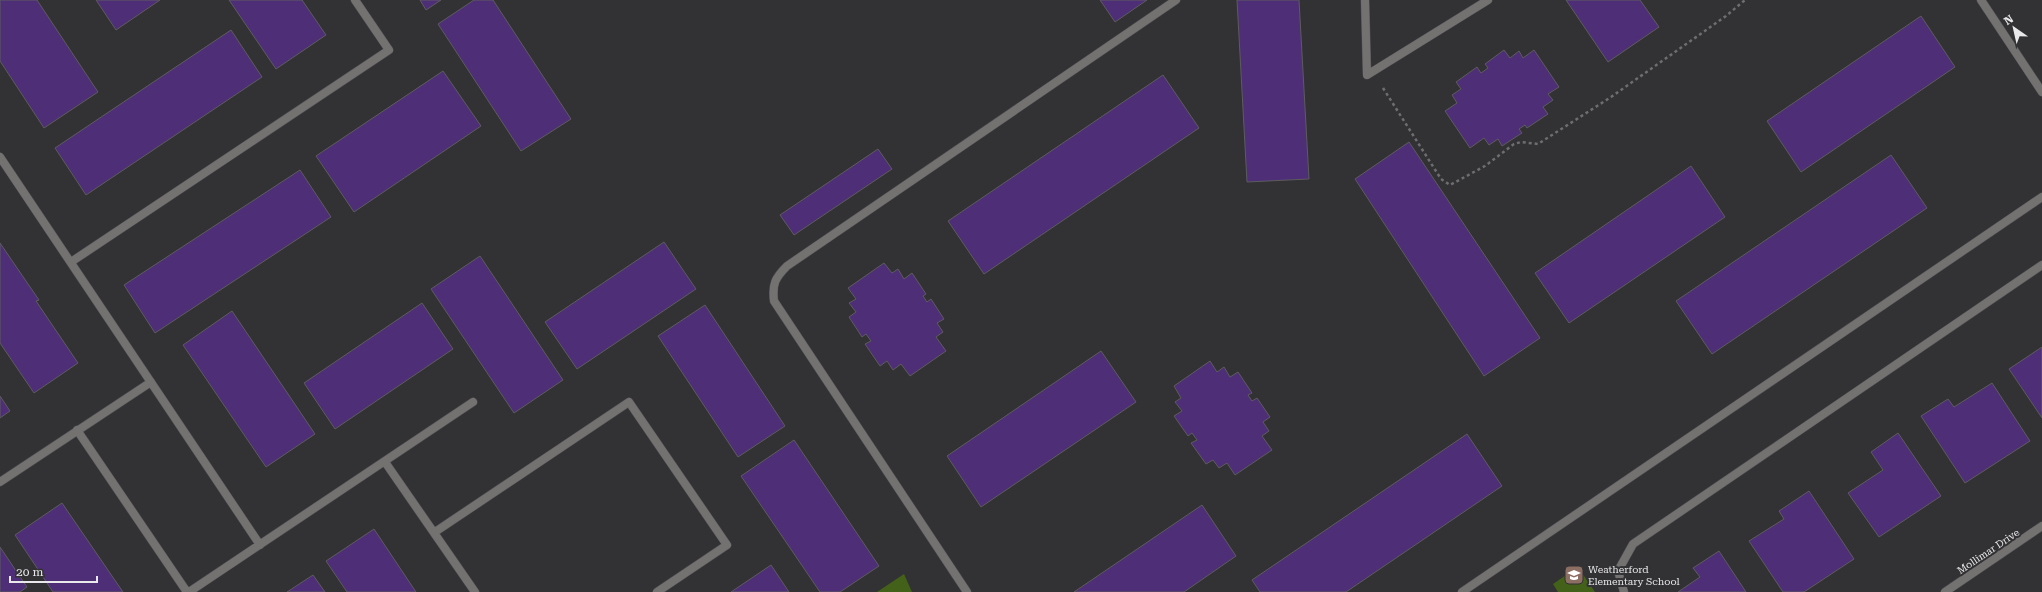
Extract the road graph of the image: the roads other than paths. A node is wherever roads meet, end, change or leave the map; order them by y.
1 (355, 0) edge
2 (1176, 0) edge
3 (1365, 0) edge
4 (1488, 0) edge
5 (1981, 0) edge
6 (2042, 92) edge
7 (0, 156) edge
8 (2042, 197) edge
9 (71, 262) junction
10 (2042, 265) edge
11 (151, 382) junction
12 (473, 402) dead end
13 (77, 430) junction
14 (385, 462) junction
15 (0, 482) edge
16 (2042, 526) edge
17 (435, 532) junction
18 (260, 545) junction
19 (188, 592) edge
20 (475, 592) edge
21 (657, 592) edge
22 (967, 592) edge
23 (1462, 592) edge
24 (1624, 592) edge
25 (1945, 592) edge

1 - 9 street
2 - 22 street
3 - 4 street
5 - 6 street
7 - 9 street
8 - 23 street
9 - 11 street
10 - 24 street
11 - 13 street
11 - 18 street
12 - 14 street
13 - 15 street
13 - 19 street
14 - 17 street
14 - 18 street
16 - 25 street, Mollimar Drive
17 - 20 street
17 - 21 street
18 - 19 street

